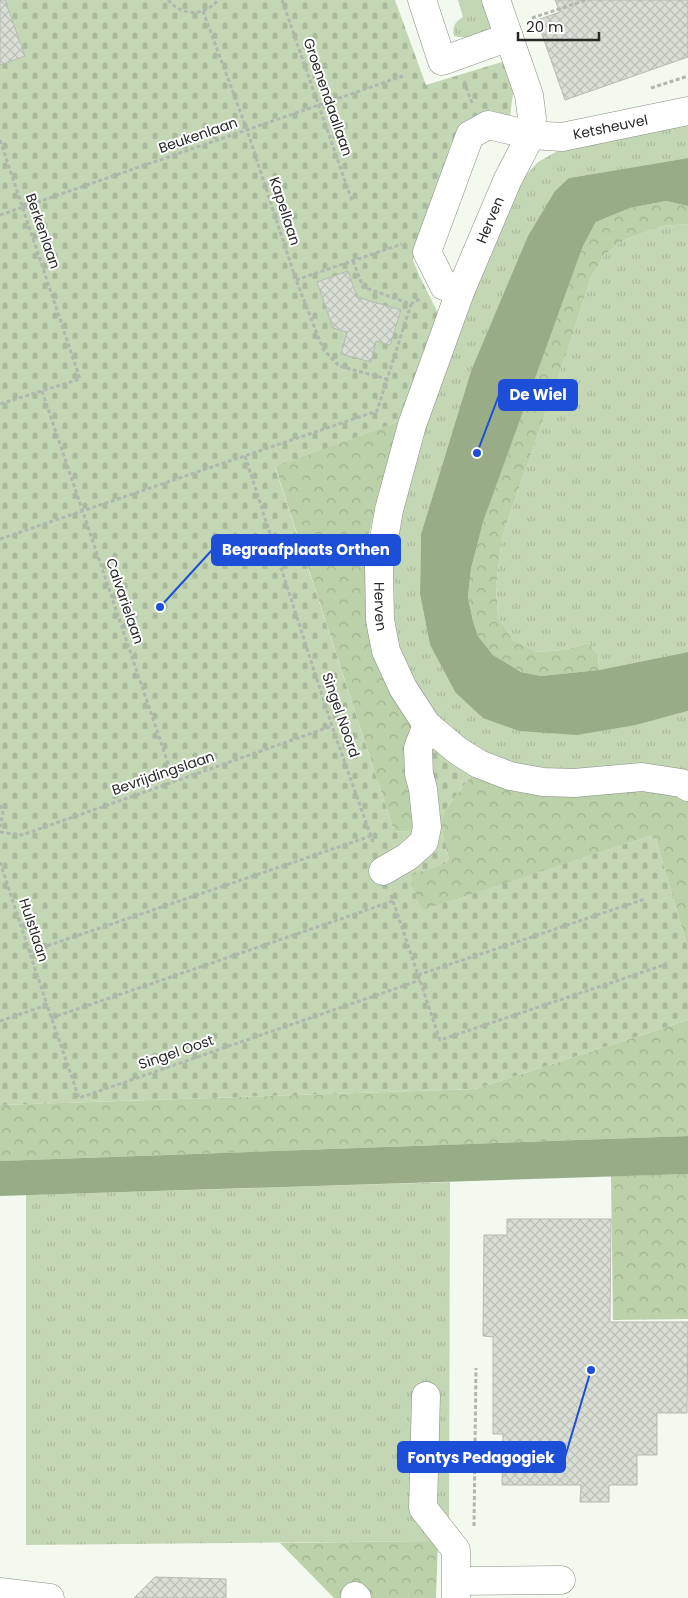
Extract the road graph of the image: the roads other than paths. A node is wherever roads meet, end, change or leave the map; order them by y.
1 (422, 0) edge
2 (496, 0) edge
3 (507, 32) junction
4 (688, 111) edge
5 (531, 135) junction
6 (452, 289) junction
7 (427, 725) junction
8 (688, 787) edge
9 (383, 871) road end
10 (426, 1396) dead end
11 (561, 1580) dead end
12 (457, 1589) edge
13 (0, 1592) edge
14 (50, 1598) edge

1 - 3 street
2 - 3 street
3 - 5 street
4 - 5 street, Ketsheuvel
5 - 6 street, Herven
5 - 6 street, Ketsheuvel
6 - 7 street, Herven
7 - 8 street, Herven
7 - 9 street
10 - 12 street
11 - 12 street
13 - 14 street

